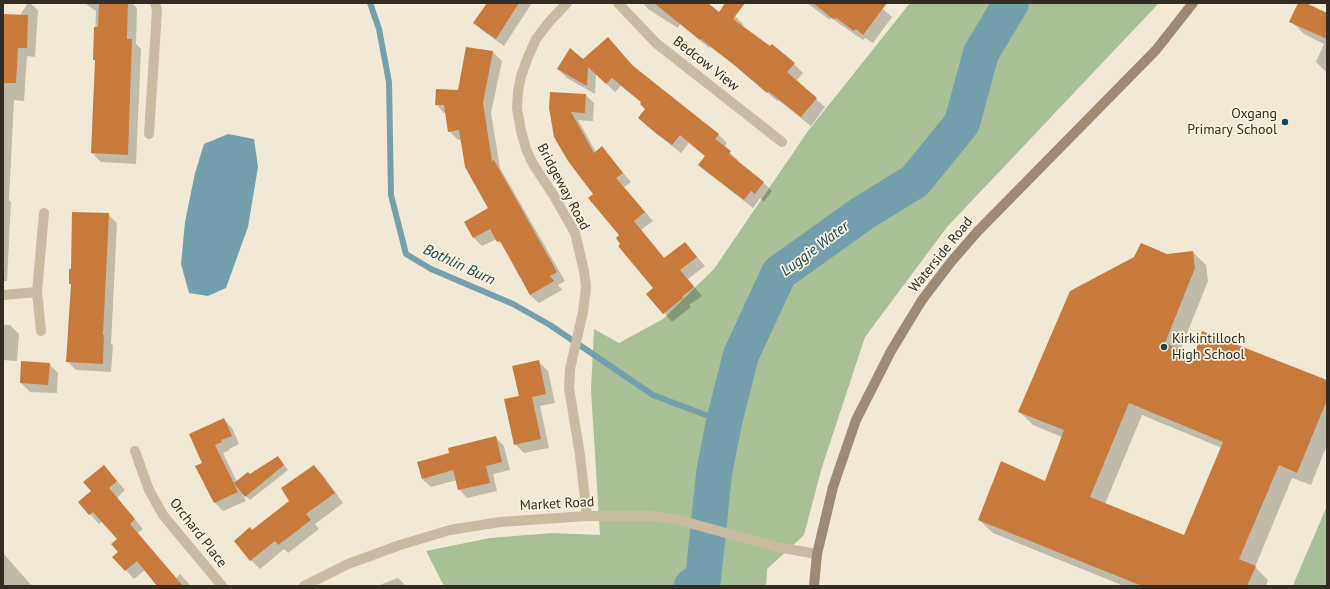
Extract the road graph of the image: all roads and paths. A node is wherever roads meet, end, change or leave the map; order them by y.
1 (155, 3) edge
2 (567, 3) edge
3 (618, 3) edge
4 (1193, 3) edge
5 (150, 134) dead end
6 (782, 142) dead end
7 (44, 213) dead end
8 (37, 292) junction
9 (3, 295) edge
10 (41, 331) dead end
11 (135, 452) dead end
12 (587, 516) junction
13 (817, 554) junction
14 (222, 586) edge
15 (304, 586) edge
16 (814, 586) edge

1 - 5 street
2 - 12 street, Bridgeway Road
3 - 6 street, Bedcow View
4 - 13 main road, Waterside Road
7 - 8 street
8 - 9 street
8 - 10 street
11 - 14 street, Orchard Place
12 - 13 street, Market Road
12 - 15 street, Market Road
13 - 16 main road, Waterside Road

